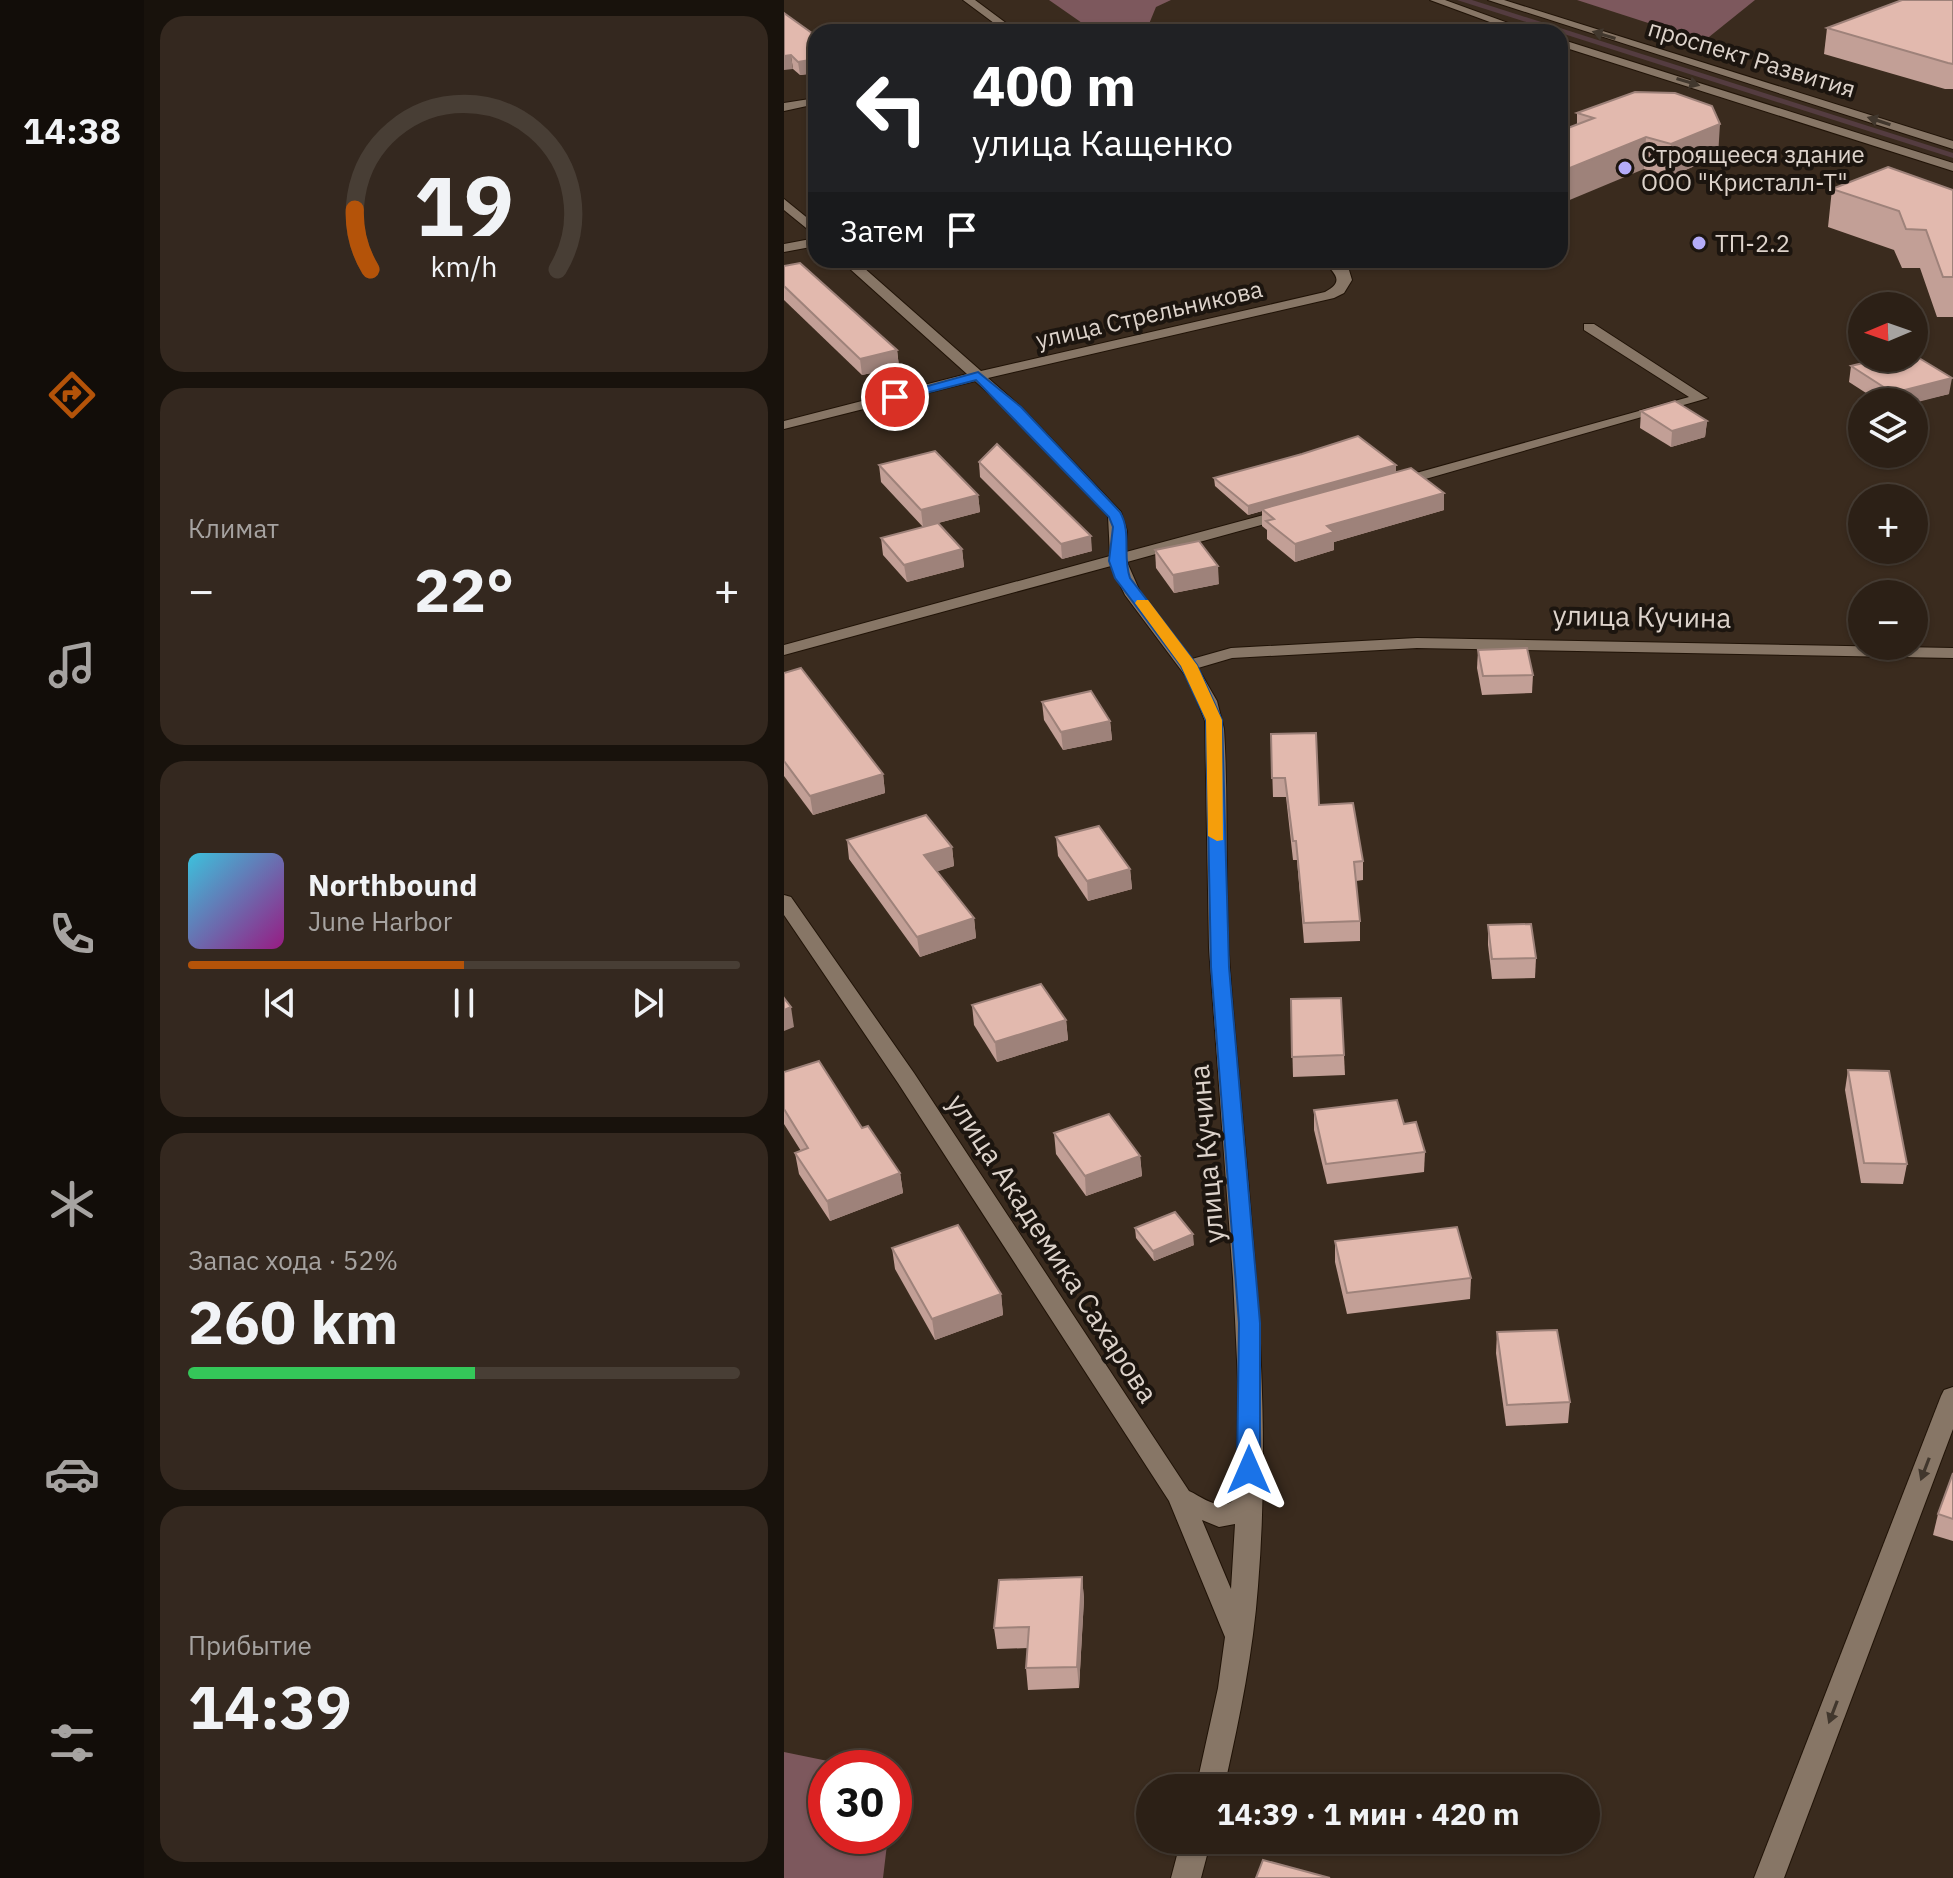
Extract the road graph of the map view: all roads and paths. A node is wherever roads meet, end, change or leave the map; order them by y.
1 (968, 0) edge
2 (1435, 0) edge
3 (1493, 0) edge
4 (1002, 24) edge
5 (1505, 24) edge
6 (1568, 45) edge
7 (808, 102) edge
8 (784, 107) edge
9 (1953, 145) edge
10 (1953, 167) edge
11 (784, 203) edge
12 (808, 225) edge
13 (808, 244) edge
14 (784, 248) edge
15 (856, 268) edge
16 (1338, 268) edge
17 (1589, 327) dead end
18 (978, 376) junction
19 (784, 425) edge
20 (1374, 489) edge
21 (1299, 510) edge
22 (1117, 561) junction
23 (784, 650) edge
24 (1953, 653) edge
25 (1189, 665) junction
26 (784, 901) edge
27 (1953, 1396) edge
28 (1180, 1498) junction
29 (1249, 1500) junction
30 (1241, 1644) junction
31 (1213, 1774) edge
32 (1192, 1854) edge
33 (1186, 1878) edge
34 (1769, 1878) edge

1 - 4 street
2 - 5 street
9 -> 3 street, проспект Развития
6 -> 10 street, проспект Развития
7 - 8 street
11 - 12 street
13 - 14 street
15 - 18 street, улица Кучина
16 - 18 street, улица Стрельникова
17 - 20 street
18 - 19 street, улица Стрельникова
18 - 22 street, улица Кучина
21 - 22 street
22 - 23 street
22 - 25 street, улица Кучина
24 - 25 street, улица Кучина
25 - 29 street, улица Кучина
26 - 28 street, улица Академика Сахарова
27 -> 34 street
28 - 29 street
28 - 30 street, улица Академика Сахарова
29 - 30 street, улица Кучина
30 - 31 street, улица Кучина
32 - 33 street

